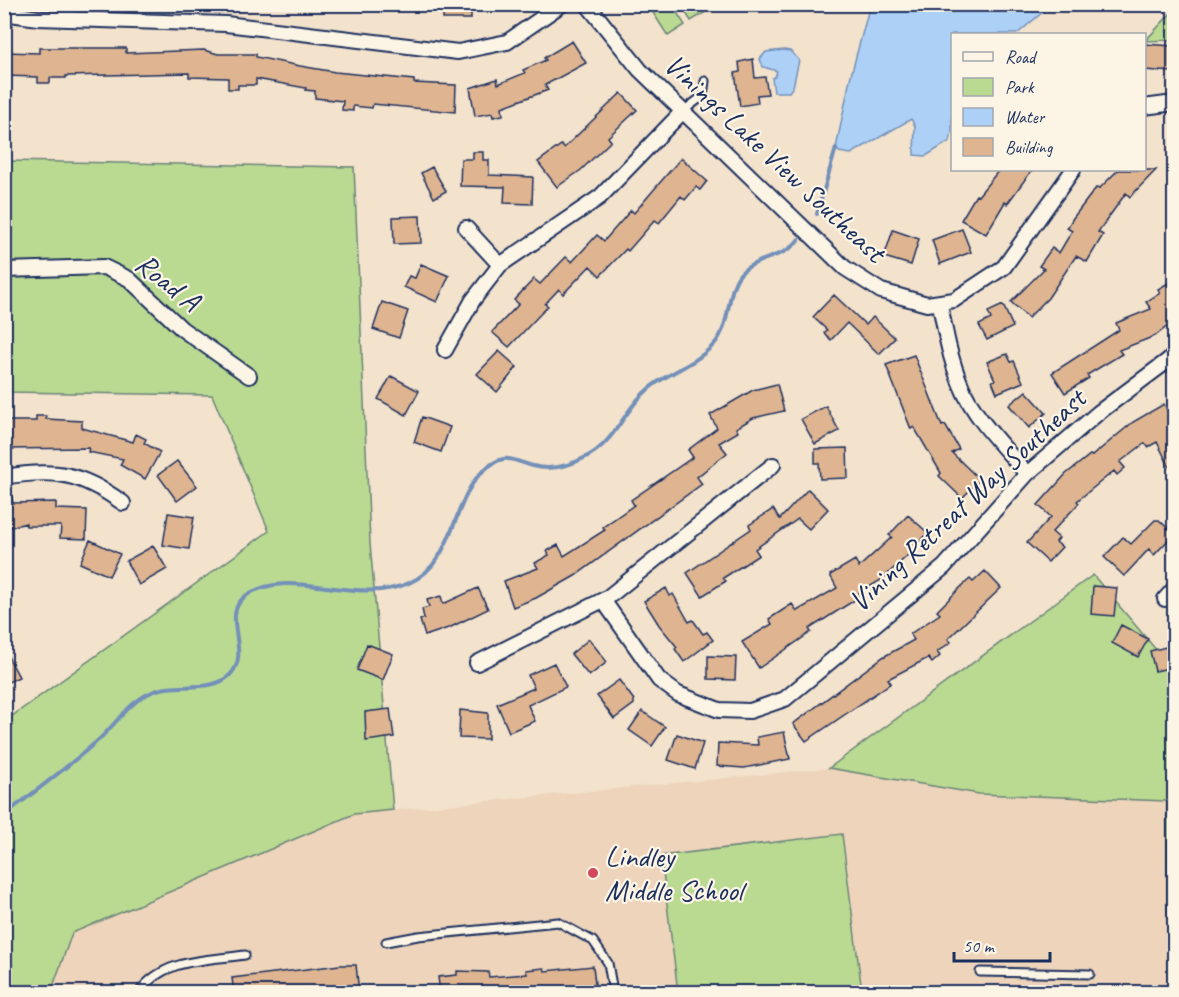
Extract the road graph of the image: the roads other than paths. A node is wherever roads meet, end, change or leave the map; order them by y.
1 (562, 4) edge
2 (587, 4) edge
3 (4, 13) edge
4 (705, 81) dead end
5 (1174, 104) edge
6 (1146, 107) edge
7 (683, 111) junction
8 (1071, 171) edge
9 (466, 228) dead end
10 (500, 265) junction
11 (4, 270) edge
12 (940, 304) junction
13 (445, 350) dead end
14 (1173, 360) edge
15 (249, 376) dead end
16 (773, 465) dead end
17 (1026, 474) junction
18 (4, 477) edge
19 (123, 503) dead end
20 (603, 600) junction
21 (477, 663) dead end
22 (386, 942) dead end
23 (245, 955) dead end
24 (980, 972) dead end
25 (1090, 974) dead end
26 (139, 993) edge
27 (613, 993) edge

1 - 3 street
2 - 7 street, Vinings Lake View Southeast
4 - 7 lane
5 - 6 street
7 - 10 street
7 - 12 street, Vinings Lake View Southeast
8 - 12 street
9 - 10 street
10 - 13 street
11 - 15 street, Road A
12 - 17 street
14 - 17 street, Vining Retreat Way Southeast
16 - 20 street
17 - 20 street, Vining Retreat Way Southeast
18 - 19 street
20 - 21 street
22 - 27 lane
23 - 26 lane
24 - 25 lane

